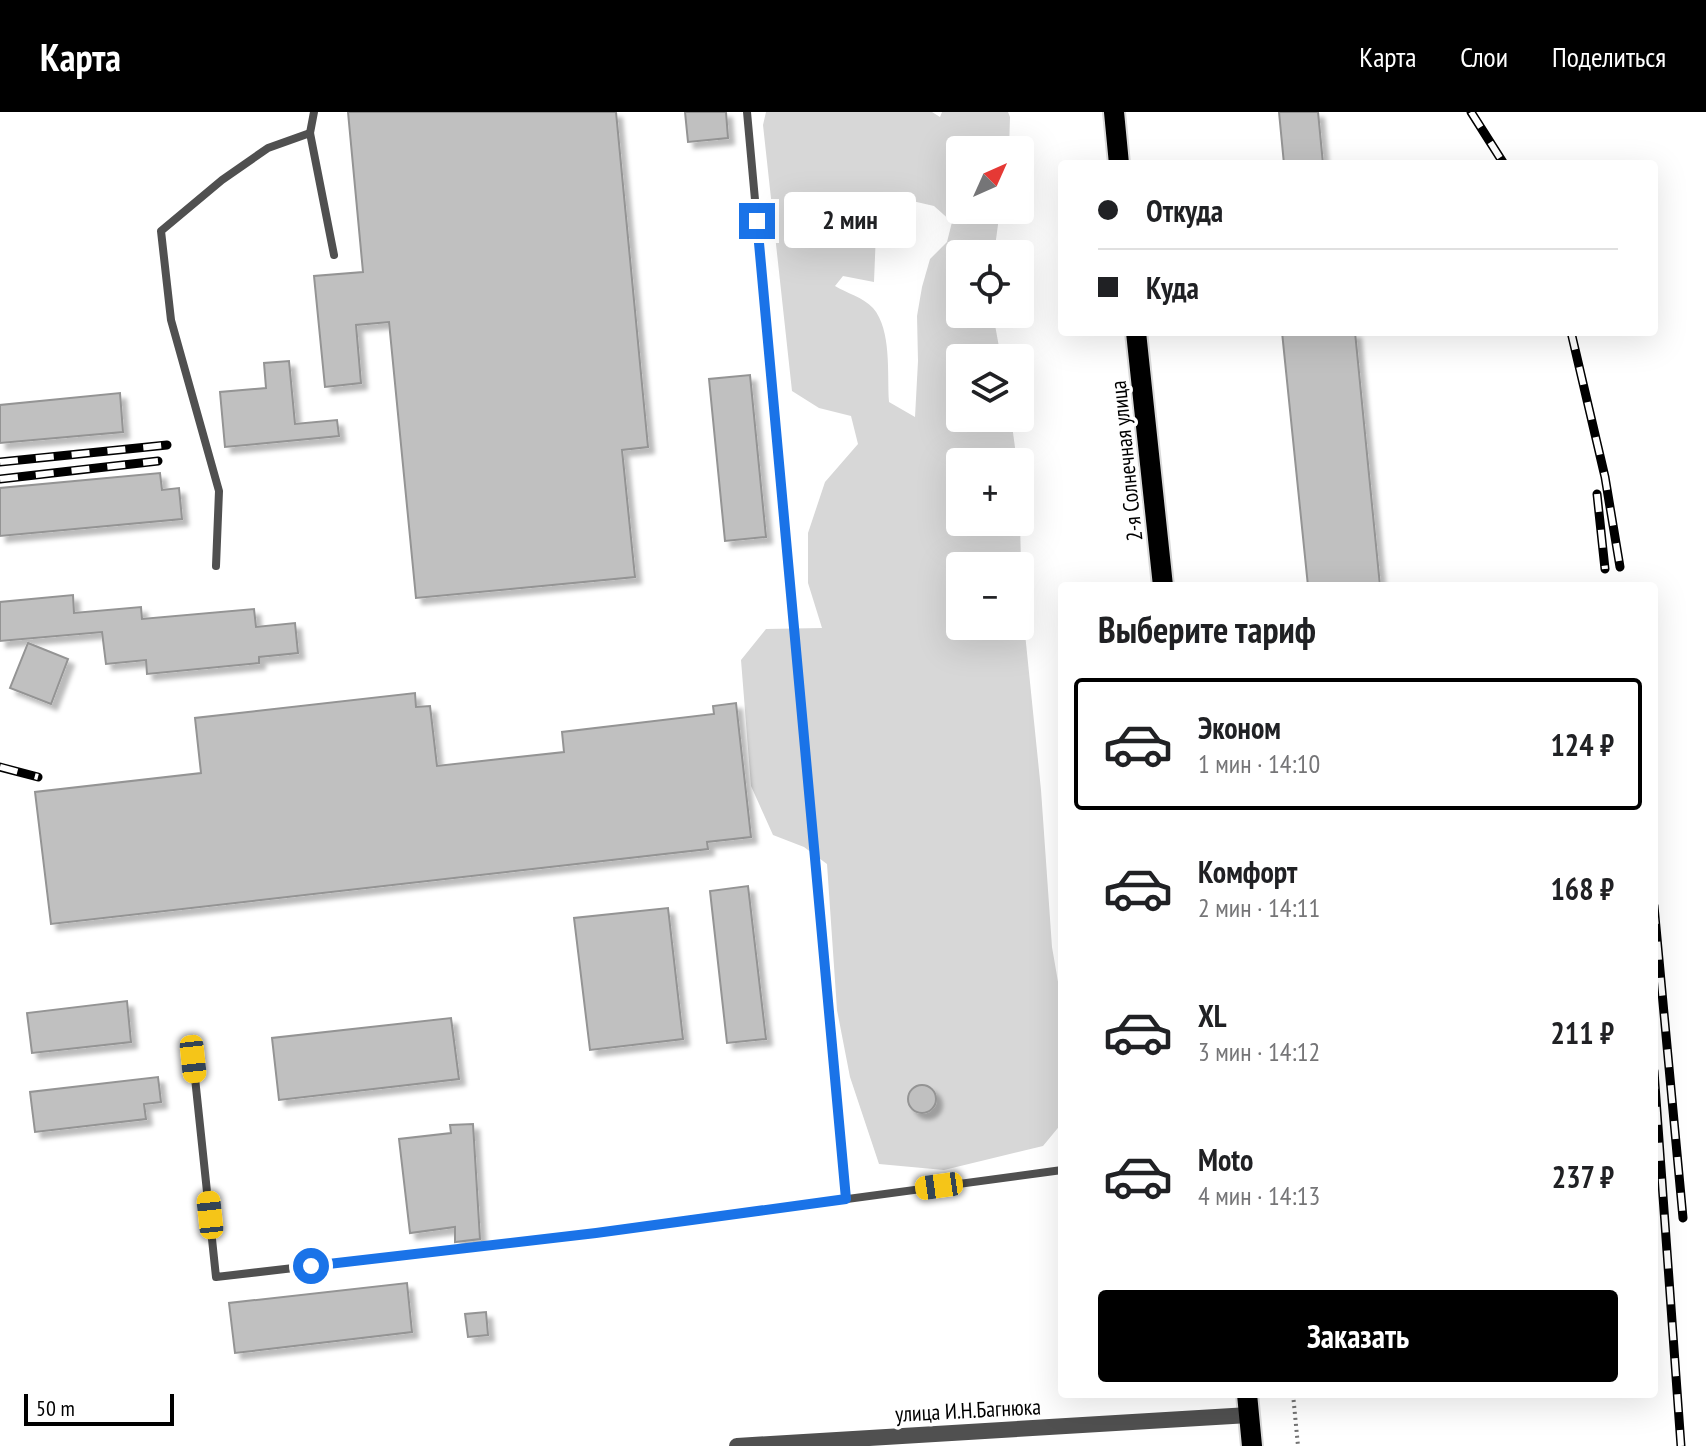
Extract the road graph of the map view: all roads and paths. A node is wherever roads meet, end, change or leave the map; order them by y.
1 (314, 112) edge
2 (747, 112) edge
3 (1114, 112) edge
4 (310, 133) junction
5 (1119, 160) edge
6 (334, 255) dead end
7 (1136, 336) edge
8 (216, 566) dead end
9 (1163, 582) edge
10 (193, 1059) dead end
11 (1058, 1171) edge
12 (846, 1199) junction
13 (1247, 1398) edge
14 (1293, 1398) edge
15 (1249, 1415) junction
16 (737, 1446) edge
17 (1252, 1446) edge
18 (1298, 1446) edge

1 - 4 lane
2 - 12 lane
3 - 5 main road
4 - 6 lane
4 - 8 lane
7 - 9 main road, 2-я Солнечная улица
10 - 12 lane
11 - 12 lane
13 - 15 main road
14 - 18 path
15 - 16 street, улица И.Н.Багнюка
15 - 17 main road

